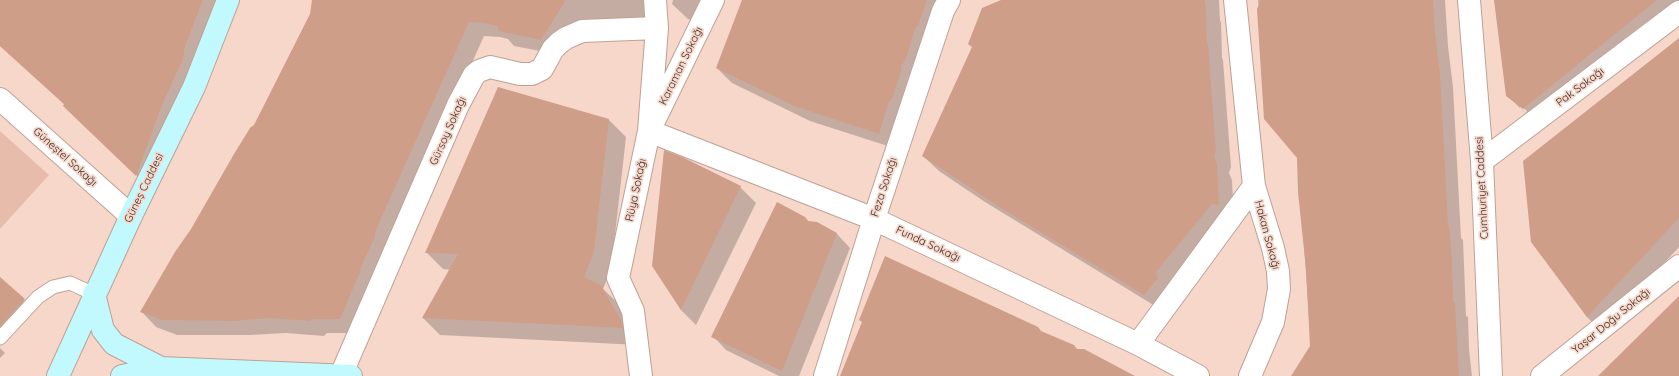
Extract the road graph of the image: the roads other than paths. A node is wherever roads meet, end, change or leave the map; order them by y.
1 (228, 0) edge
2 (655, 0) edge
3 (713, 0) edge
4 (949, 0) edge
5 (1234, 0) edge
6 (1469, 0) edge
7 (1679, 12) edge
8 (657, 28) junction
9 (0, 99) edge
10 (649, 131) junction
11 (1482, 161) junction
12 (1254, 186) junction
13 (131, 216) junction
14 (874, 219) junction
15 (1679, 266) edge
16 (94, 294) junction
17 (0, 338) edge
18 (1138, 344) junction
19 (161, 368) junction
20 (306, 375) edge
21 (58, 376) edge
22 (122, 376) edge
23 (341, 376) edge
24 (351, 376) edge
25 (641, 376) edge
26 (825, 376) edge
27 (1198, 376) edge
28 (1250, 376) edge
29 (1491, 376) edge
30 (1542, 376) edge

1 - 13 main road, Güneş Caddesi
2 - 8 street, Rüya Sokağı
3 - 10 street, Karaman Sokağı
4 - 14 street, Feza Sokağı
5 - 12 street, Hakan Sokağı
6 - 11 street, Cumhuriyet Caddesi
7 - 11 street, Pak Sokağı
8 - 10 street, Rüya Sokağı
8 - 23 street, Gürsoy Sokağı
9 - 13 street, Güneştel Sokağı
10 - 14 street, Funda Sokağı
10 - 25 street, Rüya Sokağı
11 - 29 street, Cumhuriyet Caddesi
12 - 18 street, Hakan Sokağı
12 - 28 street, Hakan Sokağı
13 - 16 main road, Güneş Caddesi
14 - 18 street, Funda Sokağı
14 - 26 street, Feza Sokağı
15 - 30 street, Yaşar Doğu Sokağı
16 - 17 lane
16 - 19 main road
16 - 21 main road, Güneş Caddesi
18 - 27 street, Funda Sokağı
19 - 20 main road
19 - 22 main road
20 - 23 main road
23 - 24 main road

